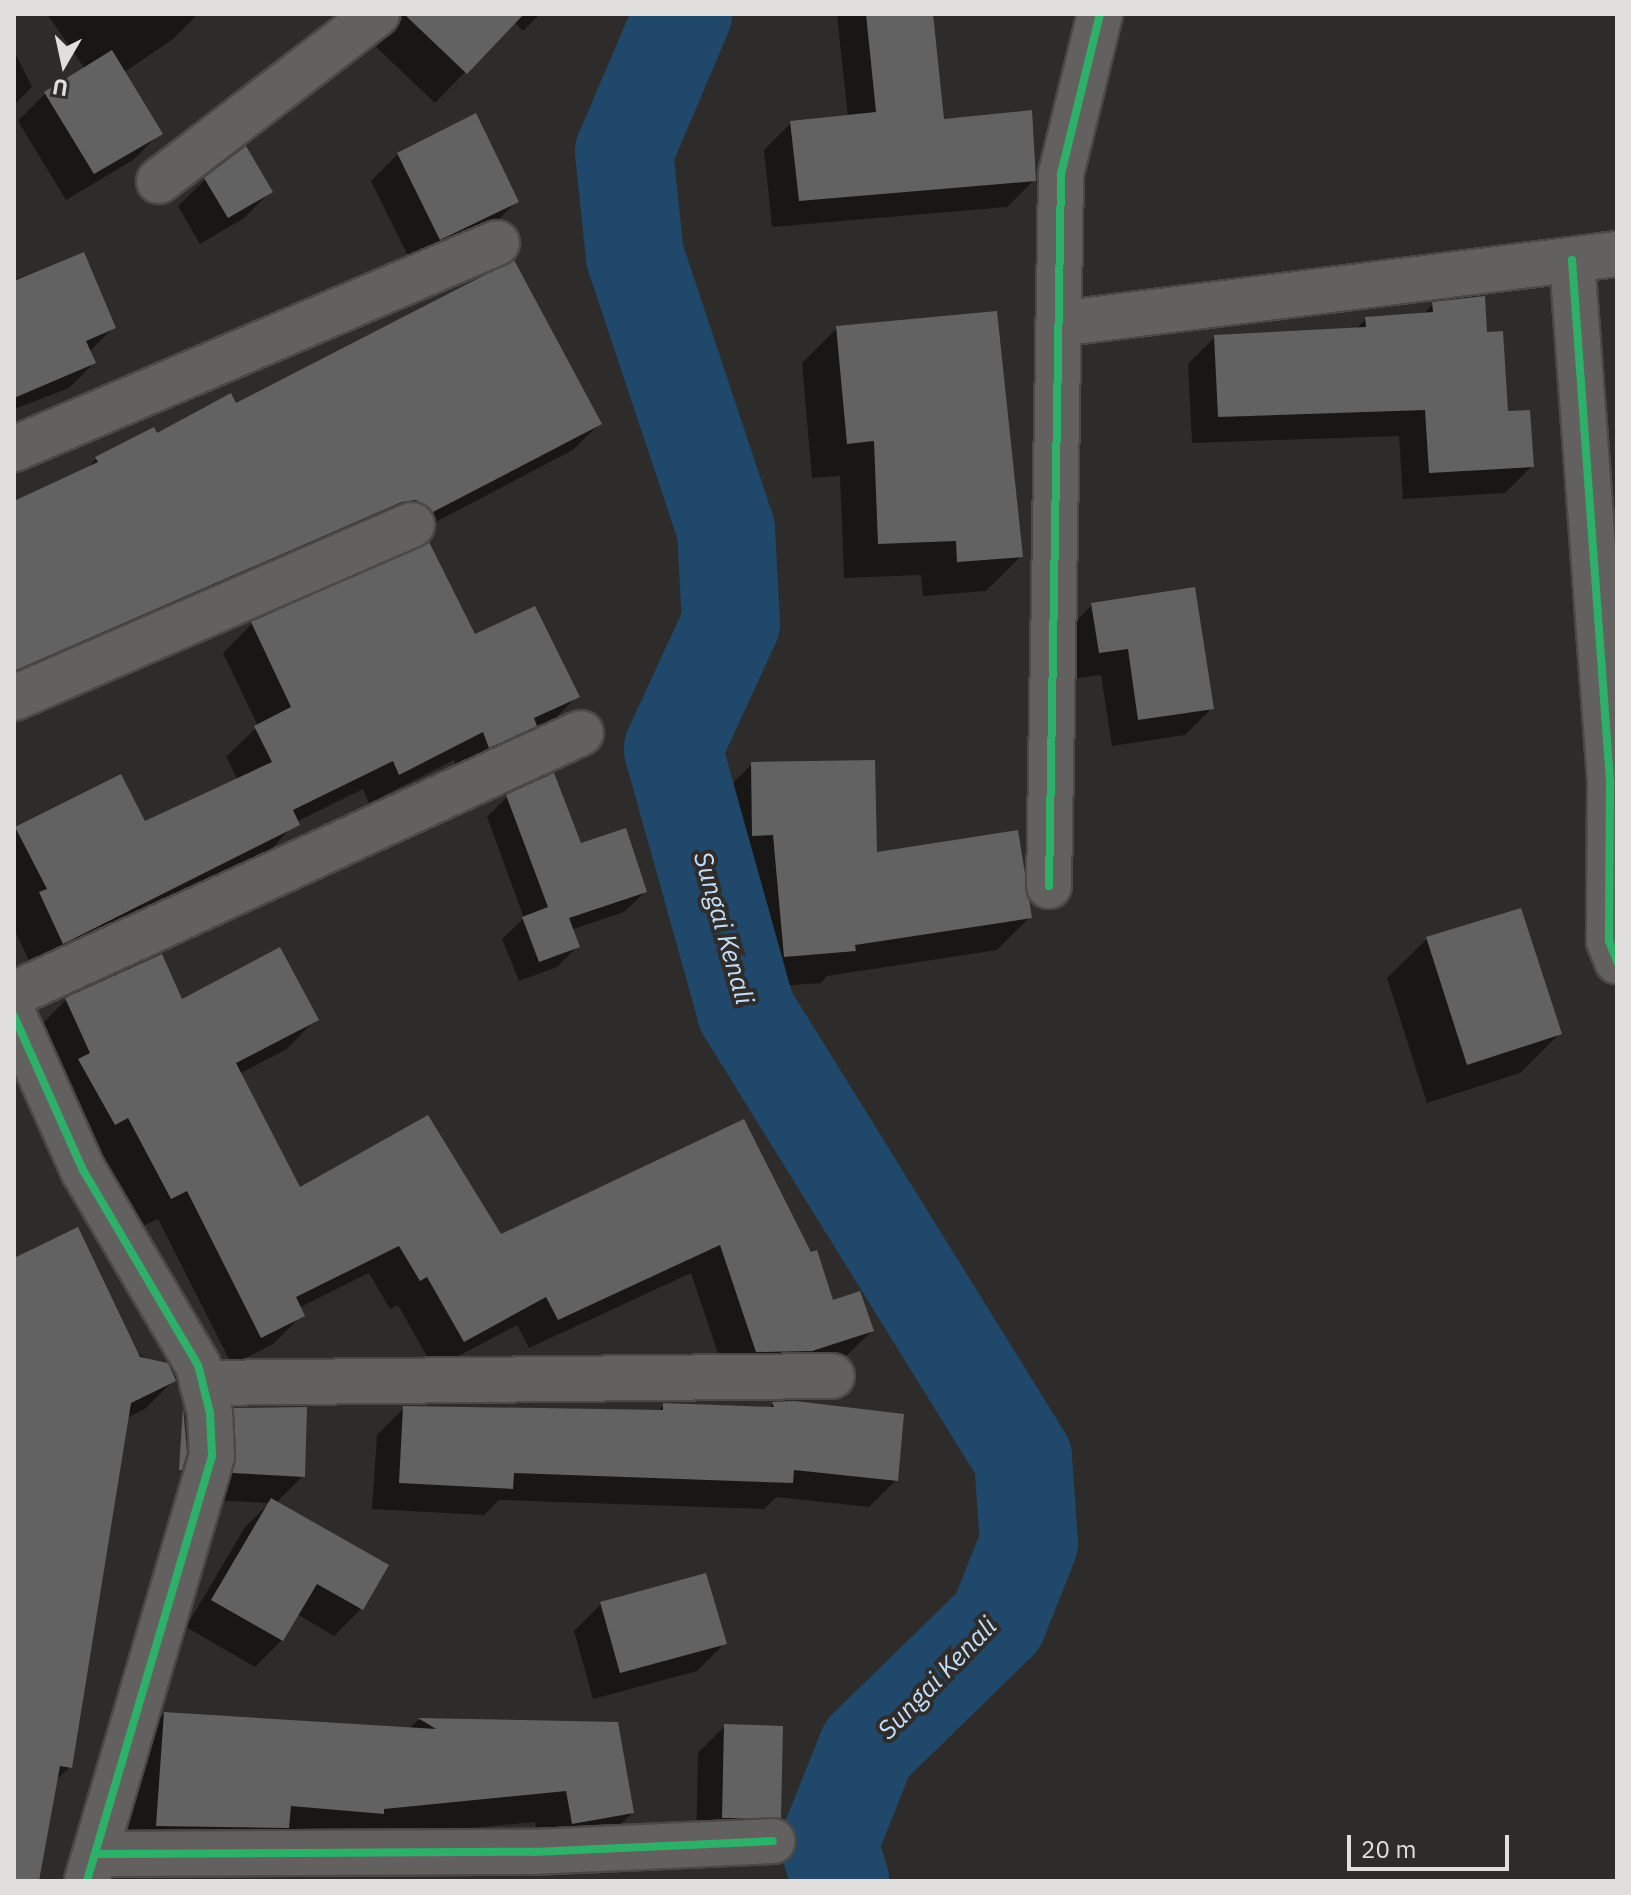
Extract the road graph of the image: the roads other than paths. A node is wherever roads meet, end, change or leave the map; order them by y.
1 (377, 14) edge
2 (1100, 14) edge
3 (159, 181) dead end
4 (497, 243) dead end
5 (1617, 254) edge
6 (1572, 260) junction
7 (1058, 324) junction
8 (14, 449) edge
9 (412, 525) dead end
10 (14, 698) edge
11 (581, 733) dead end
12 (1049, 886) dead end
13 (1617, 961) edge
14 (14, 994) edge
15 (14, 1016) edge
16 (832, 1376) dead end
17 (202, 1383) junction
18 (773, 1841) dead end
19 (92, 1867) edge

1 - 3 street
2 - 7 street
4 - 8 street
5 - 6 street
6 - 7 street
6 - 13 street
7 - 12 street
9 - 10 street
11 - 14 street
15 - 17 street
16 - 17 street
17 - 19 street
18 - 19 street

